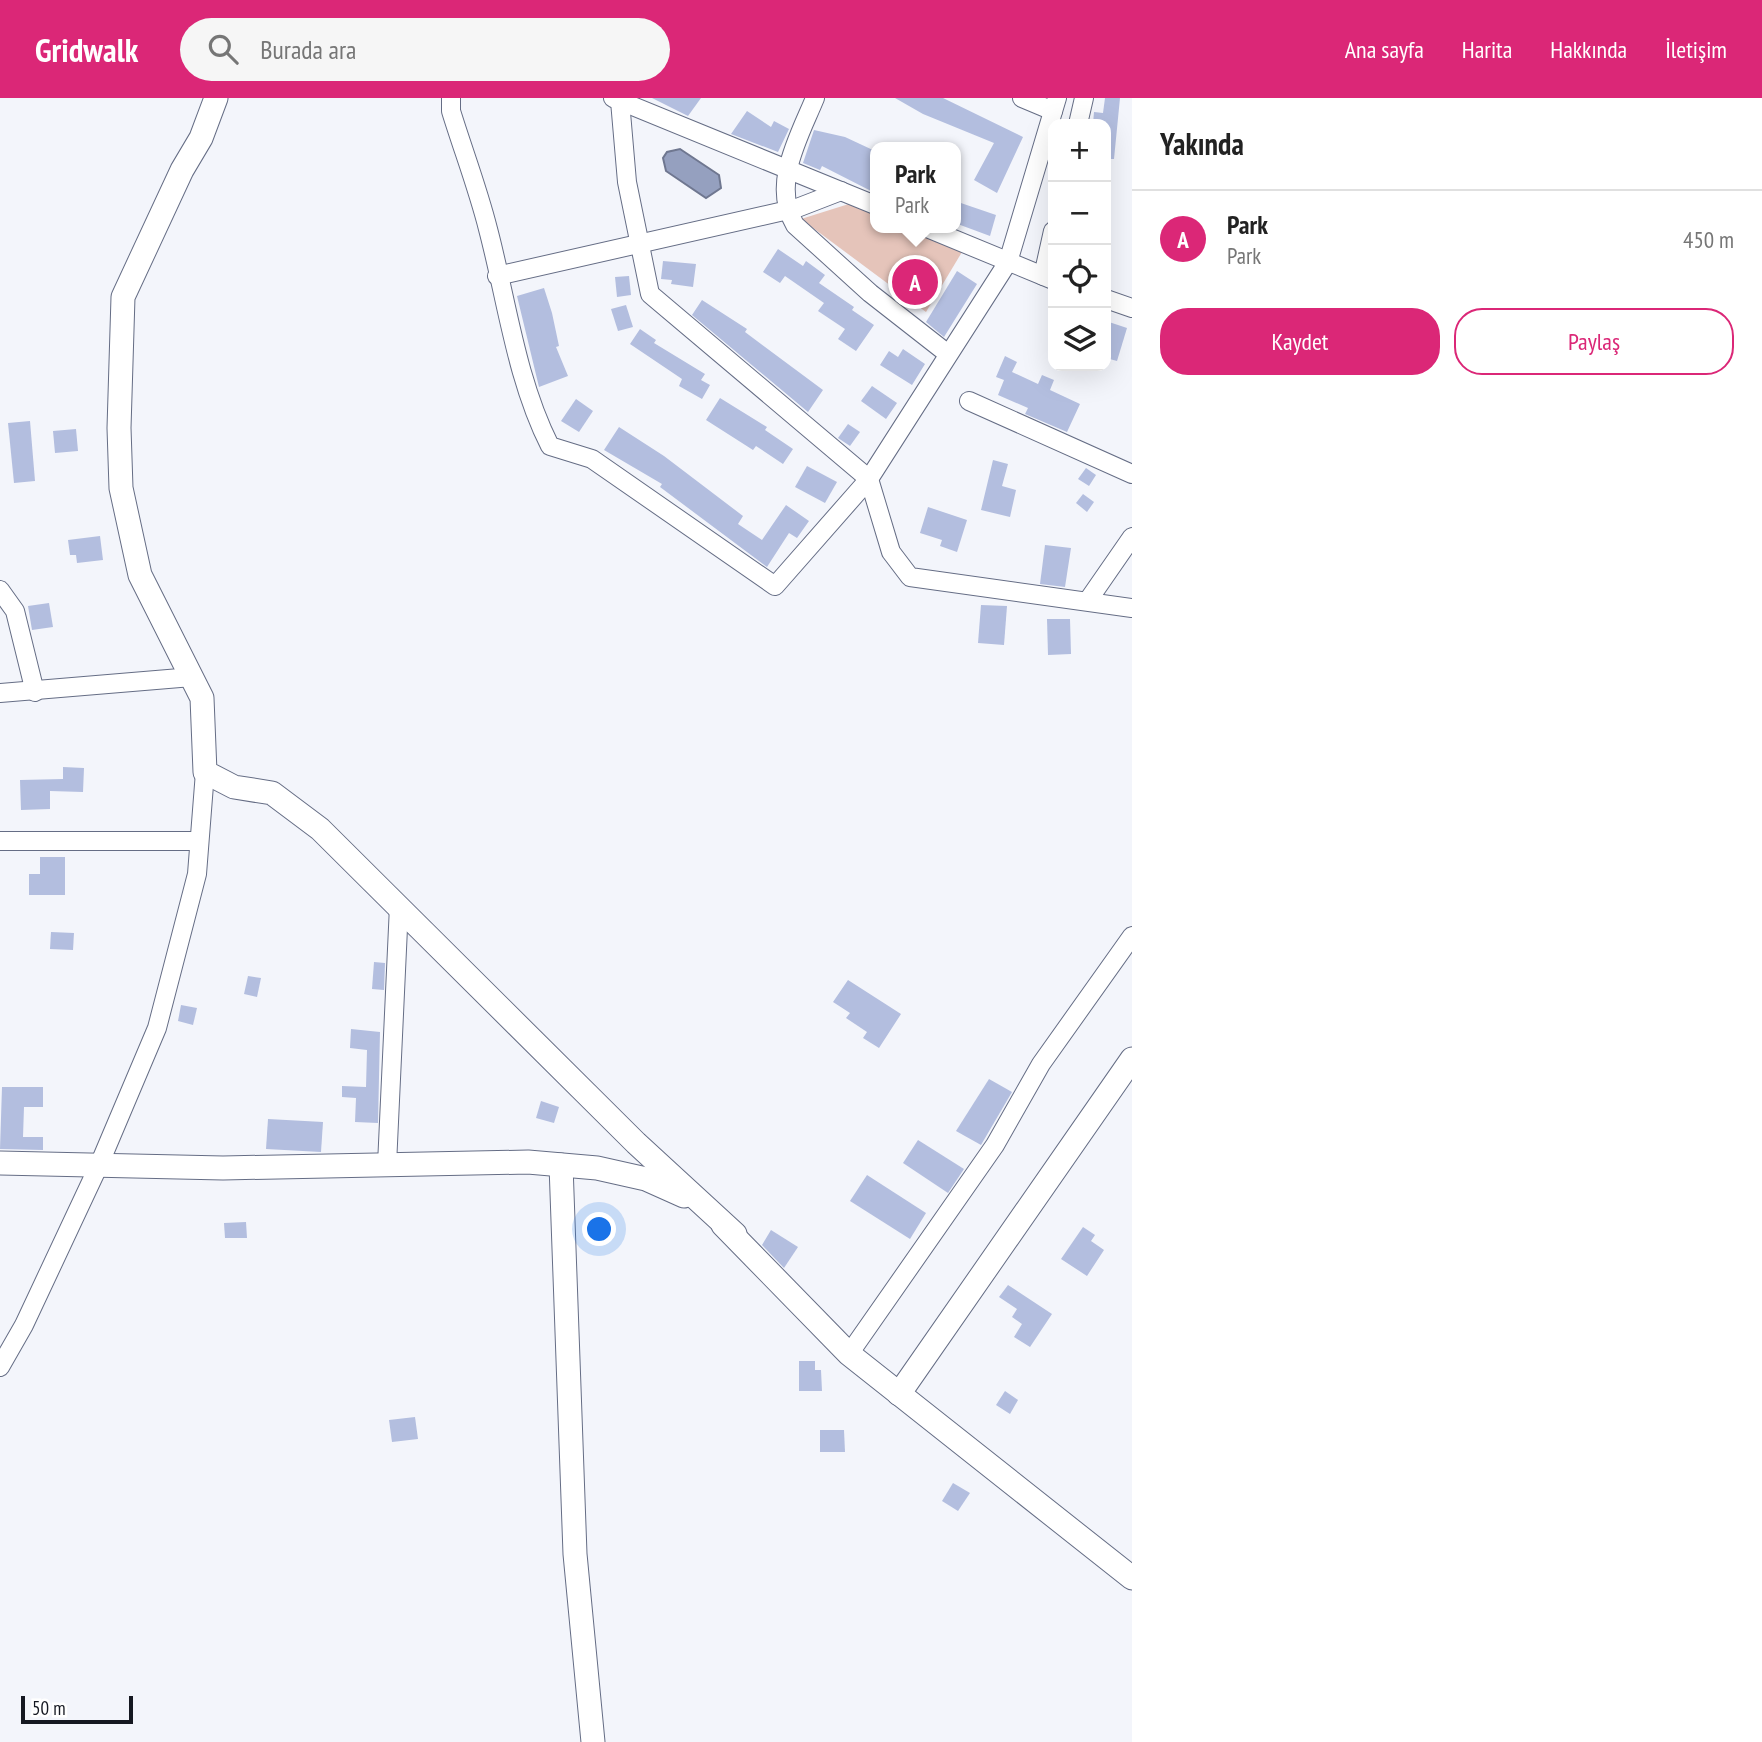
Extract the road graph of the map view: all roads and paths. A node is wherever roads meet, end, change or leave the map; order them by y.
1 (216, 98) edge
2 (451, 98) edge
3 (815, 98) edge
4 (1022, 98) edge
5 (1084, 98) edge
6 (617, 99) edge
7 (1055, 104) edge
8 (1079, 119) edge
9 (787, 167) junction
10 (841, 191) junction
11 (870, 203) edge
12 (786, 210) junction
13 (939, 233) edge
14 (641, 244) junction
15 (1008, 262) junction
16 (497, 276) junction
17 (1048, 278) edge
18 (1111, 301) edge
19 (1132, 308) edge
20 (948, 354) junction
21 (969, 401) dead end
22 (1132, 474) edge
23 (869, 479) junction
24 (1132, 537) edge
25 (0, 589) edge
26 (1089, 599) junction
27 (1132, 608) edge
28 (192, 677) junction
29 (35, 692) junction
30 (0, 693) edge
31 (205, 772) junction
32 (0, 841) edge
33 (199, 841) junction
34 (399, 906) junction
35 (1132, 936) edge
36 (1132, 1059) edge
37 (0, 1163) edge
38 (99, 1165) junction
39 (387, 1165) junction
40 (561, 1165) junction
41 (735, 1234) junction
42 (849, 1354) junction
43 (0, 1367) edge
44 (899, 1394) junction
45 (1132, 1578) edge
46 (593, 1742) edge

1 - 28 street
2 - 16 street
3 - 9 street
4 - 7 street
5 - 8 street
6 - 9 street
6 - 14 street
7 - 15 street
9 - 10 street
9 - 12 street
10 - 11 street
10 - 12 street
12 - 14 street
12 - 20 street
13 - 15 street
14 - 16 street
14 - 23 street
15 - 17 street
15 - 20 street
16 - 23 street
18 - 19 street
20 - 23 street
21 - 22 street
23 - 26 street
24 - 26 street
25 - 29 street
26 - 27 street
28 - 29 street
28 - 31 street
29 - 30 street
31 - 33 street
31 - 34 street
32 - 33 street
33 - 38 street
34 - 39 street
34 - 41 street
35 - 42 street
36 - 44 street
37 - 38 street
38 - 39 street
38 - 43 street
39 - 40 street
40 - 41 street
40 - 46 street
41 - 42 street
42 - 44 street
44 - 45 street

